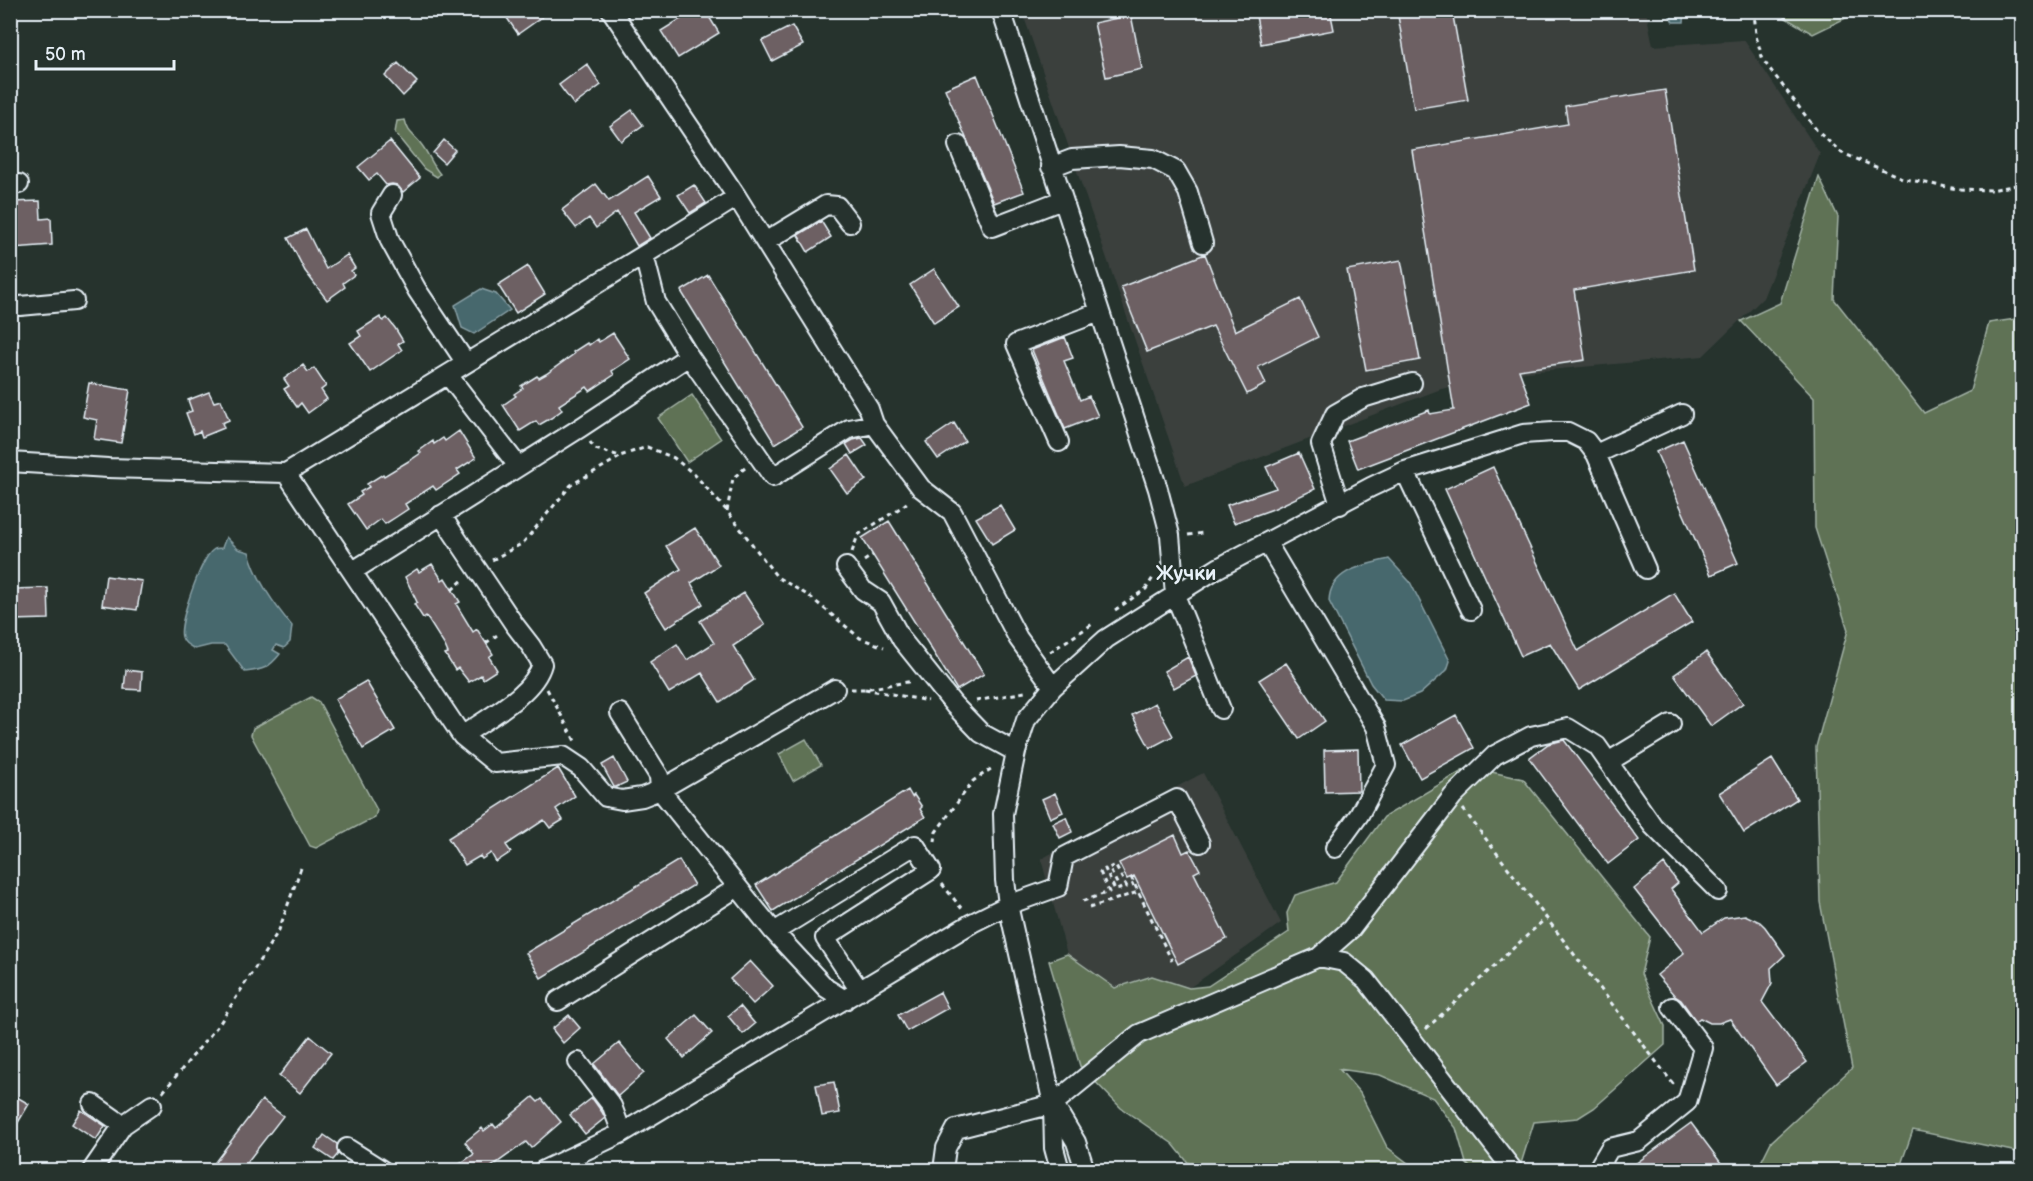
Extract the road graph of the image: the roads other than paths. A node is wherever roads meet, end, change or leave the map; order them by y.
1 (611, 10) edge
2 (1001, 10) edge
3 (958, 145) dead end
4 (1051, 167) junction
5 (392, 195) dead end
6 (737, 196) junction
7 (1062, 200) junction
8 (850, 223) dead end
9 (765, 242) junction
10 (1203, 243) dead end
11 (644, 255) junction
12 (74, 301) dead end
13 (10, 305) edge
14 (1099, 312) junction
15 (689, 356) junction
16 (466, 363) junction
17 (448, 375) junction
18 (1412, 383) dead end
19 (1682, 414) dead end
20 (874, 424) junction
21 (1059, 442) dead end
22 (1596, 454) junction
23 (10, 462) edge
24 (518, 466) junction
25 (1405, 471) junction
26 (286, 473) junction
27 (1340, 505) junction
28 (441, 515) junction
29 (1266, 543) junction
30 (846, 567) road end
31 (1646, 569) dead end
32 (353, 571) junction
33 (1175, 595) junction
34 (1471, 610) dead end
35 (1053, 687) junction
36 (835, 689) road end
37 (1221, 709) dead end
38 (620, 713) dead end
39 (1671, 724) dead end
40 (462, 736) junction
41 (1016, 752) junction
42 (1608, 762) junction
43 (660, 790) junction
44 (1200, 843) dead end
45 (1335, 848) dead end
46 (738, 887) junction
47 (1718, 891) dead end
48 (1008, 904) junction
49 (774, 932) junction
50 (1319, 957) junction
51 (852, 995) junction
52 (558, 1001) dead end
53 (1672, 1007) dead end
54 (578, 1062) dead end
55 (93, 1104) dead end
56 (1053, 1104) junction
57 (152, 1105) road end
58 (123, 1125) junction
59 (622, 1132) junction
60 (347, 1148) dead end
61 (564, 1167) edge
62 (92, 1170) edge
63 (382, 1170) edge
64 (544, 1170) edge
65 (943, 1170) edge
66 (1060, 1170) edge
67 (1085, 1170) edge
68 (1513, 1170) edge
69 (1597, 1170) edge

1 - 6 street
2 - 4 street
3 - 7 street
4 - 7 street
4 - 10 street
5 - 16 street
6 - 9 street
6 - 11 street
7 - 14 street
8 - 9 street
9 - 20 street
11 - 15 street
11 - 16 street
12 - 13 street
14 - 21 street
14 - 33 street
15 - 20 street
15 - 24 street
16 - 17 street
17 - 24 street
17 - 26 street
18 - 27 street
19 - 22 street
20 - 35 street
22 - 25 street
22 - 31 street
23 - 26 street
24 - 28 street
25 - 27 street
25 - 34 street
26 - 32 street
27 - 29 street
28 - 32 street
28 - 40 street
29 - 33 street
29 - 45 street
30 - 41 street
32 - 40 street
33 - 35 street
33 - 37 street
35 - 41 street
36 - 43 street
38 - 43 street
39 - 42 street
40 - 43 street
41 - 48 street
42 - 47 street
42 - 50 street
43 - 46 street
44 - 48 street
46 - 49 street
46 - 52 street
48 - 51 street
48 - 56 street
49 - 51 street
49 - 51 street
50 - 56 street
50 - 68 street
51 - 59 street
53 - 69 street
54 - 59 street
55 - 58 street
56 - 65 street
56 - 66 street
56 - 67 street
57 - 58 street
58 - 62 street
59 - 61 street
60 - 63 street
61 - 64 street

